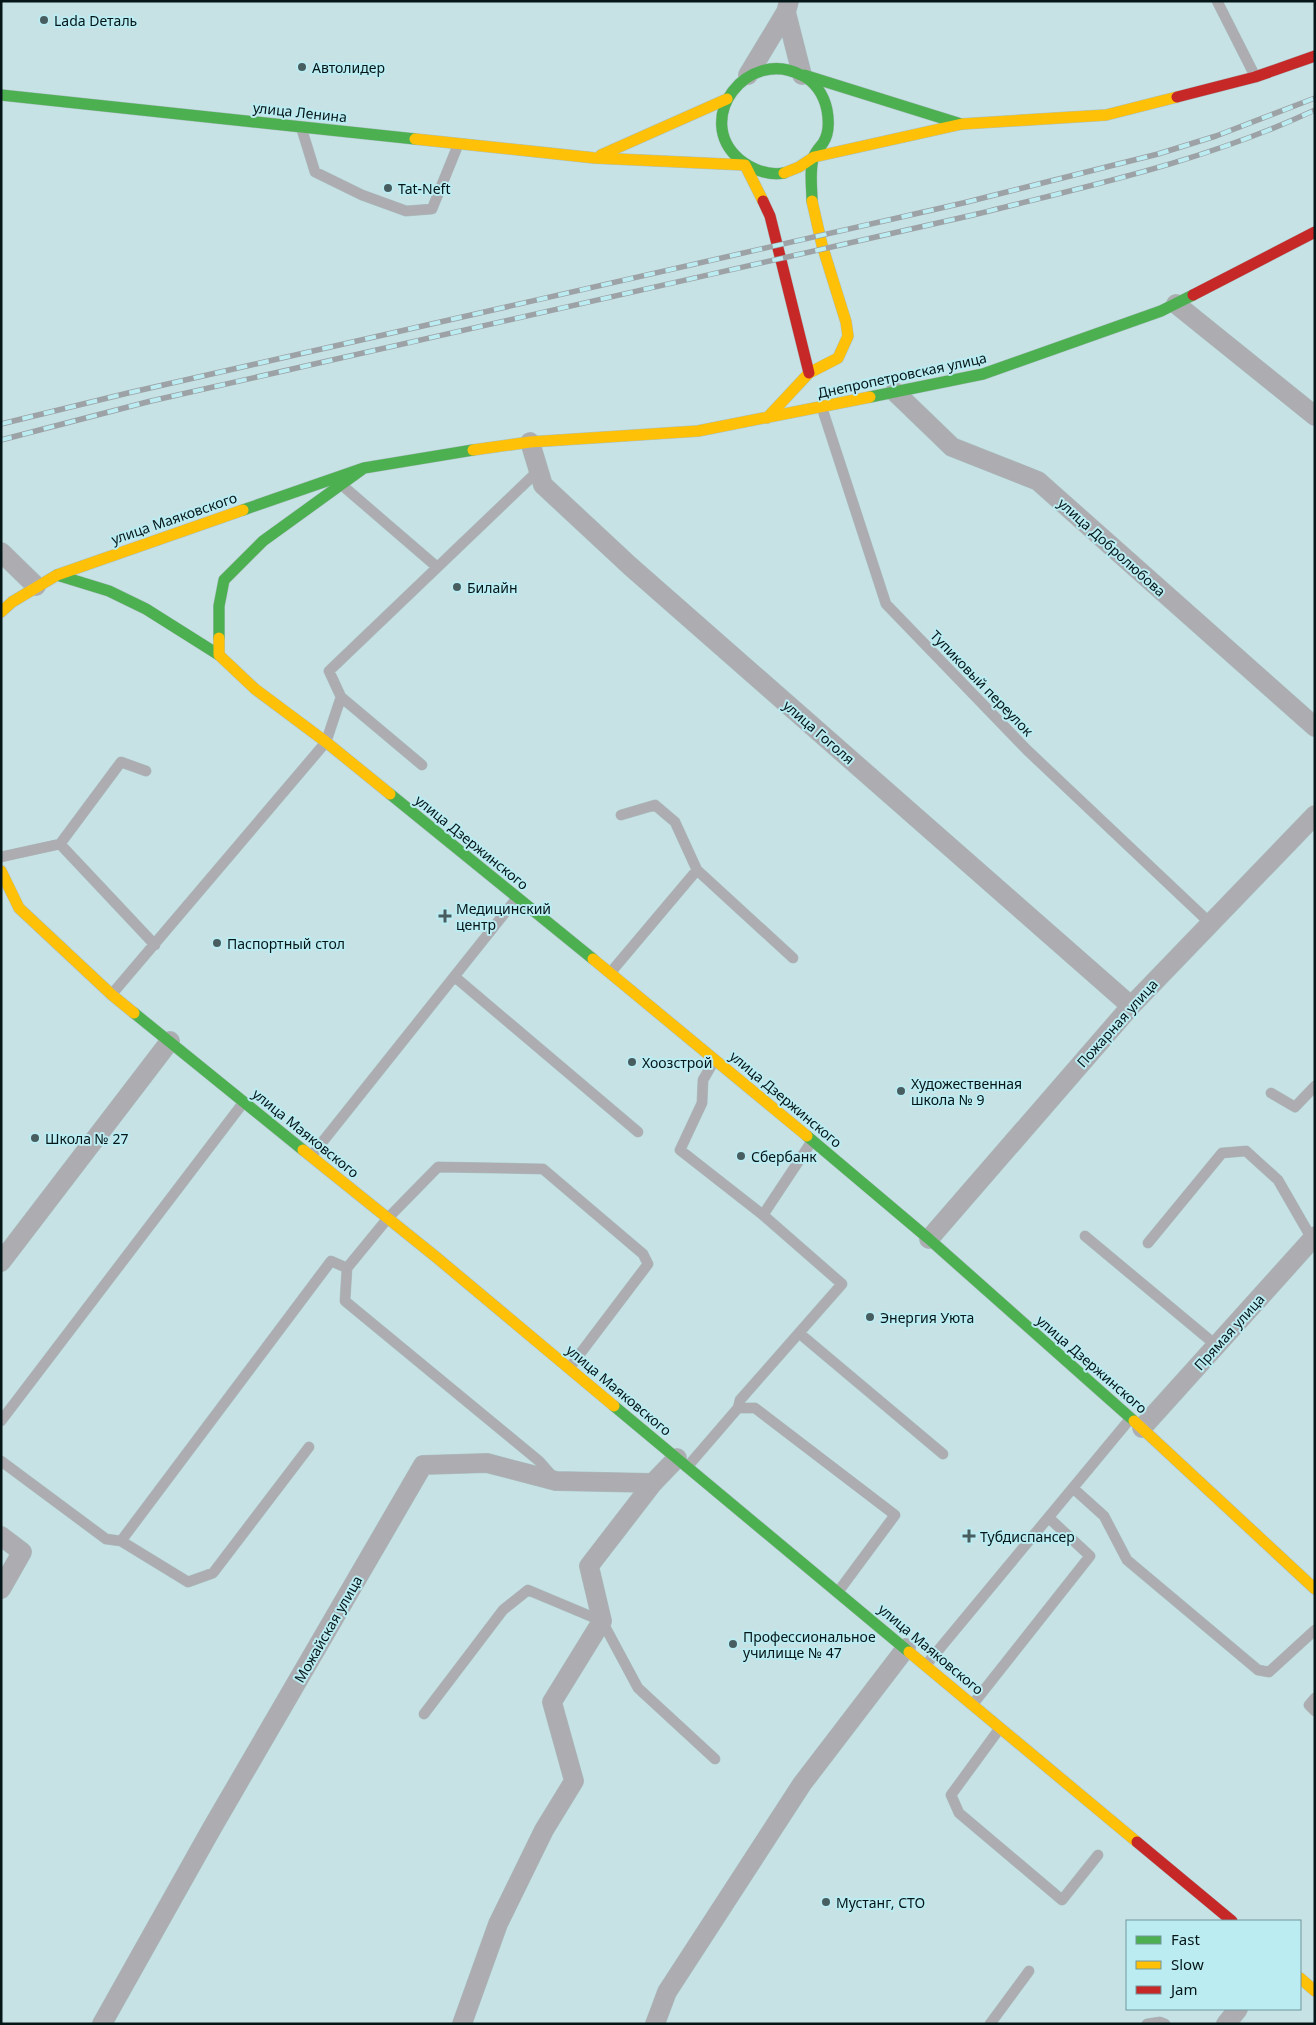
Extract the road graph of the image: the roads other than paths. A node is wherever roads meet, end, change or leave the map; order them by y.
1 (1217, 1) edge
2 (788, 6) edge
3 (1315, 56) edge
4 (748, 75) junction
5 (802, 75) junction
6 (1255, 77) junction
7 (1, 95) edge
8 (727, 99) junction
9 (962, 124) junction
10 (300, 127) junction
11 (459, 143) junction
12 (814, 157) junction
13 (595, 158) junction
14 (745, 165) junction
15 (1315, 232) edge
16 (1176, 304) junction
17 (810, 374) junction
18 (895, 392) junction
19 (822, 407) junction
20 (1315, 416) edge
21 (767, 418) junction
22 (530, 442) junction
23 (364, 468) junction
24 (538, 470) junction
25 (341, 484) junction
26 (1, 552) edge
27 (437, 566) junction
28 (57, 575) junction
29 (36, 586) junction
30 (1, 612) edge
31 (219, 655) junction
32 (341, 697) junction
33 (1315, 727) edge
34 (326, 742) junction
35 (422, 765) dead end
36 (146, 771) dead end
37 (621, 815) dead end
38 (1315, 815) edge
39 (60, 844) junction
40 (1, 857) edge
41 (697, 870) junction
42 (1, 871) edge
43 (517, 898) junction
44 (1210, 923) junction
45 (155, 945) junction
46 (793, 958) dead end
47 (610, 973) junction
48 (455, 977) junction
49 (112, 995) junction
50 (1130, 1006) junction
51 (170, 1041) junction
52 (715, 1060) junction
53 (1315, 1086) edge
54 (1271, 1093) dead end
55 (244, 1101) junction
56 (638, 1132) dead end
57 (813, 1141) junction
58 (312, 1156) junction
59 (763, 1214) junction
60 (388, 1218) junction
61 (1085, 1236) dead end
62 (1314, 1238) edge
63 (929, 1240) junction
64 (1148, 1243) dead end
65 (1, 1262) edge
66 (347, 1268) junction
67 (799, 1333) junction
68 (1217, 1346) junction
69 (570, 1368) junction
70 (738, 1408) junction
71 (1, 1421) edge
72 (1137, 1423) junction
73 (308, 1447) dead end
74 (943, 1454) dead end
75 (1, 1461) edge
76 (682, 1462) junction
77 (556, 1481) junction
78 (653, 1483) junction
79 (1074, 1489) junction
80 (1049, 1518) junction
81 (1, 1536) edge
82 (121, 1541) junction
83 (1, 1589) edge
84 (1315, 1589) edge
85 (838, 1592) junction
86 (602, 1621) junction
87 (1315, 1630) edge
88 (906, 1648) junction
89 (926, 1665) junction
90 (1315, 1698) edge
91 (973, 1704) junction
92 (1315, 1711) edge
93 (424, 1714) dead end
94 (1000, 1727) junction
95 (714, 1759) dead end
96 (1098, 1855) dead end
97 (1231, 1920) edge
98 (1030, 1971) dead end
99 (1301, 1979) edge
100 (1315, 1991) edge
101 (1237, 2010) edge
102 (102, 2024) edge
103 (462, 2024) edge
104 (655, 2024) edge
105 (990, 2024) edge
106 (1147, 2024) edge
107 (1165, 2024) edge
108 (1226, 2024) edge

1 - 6 lane
2 - 4 street
2 - 5 street
3 - 6 main road
4 - 5 main road
4 - 8 main road
5 - 9 main road
5 - 12 main road
6 - 9 main road
7 - 10 main road, улица Ленина
8 - 13 main road
8 - 14 main road
9 - 12 main road
10 - 11 main road, улица Ленина
10 - 11 lane
11 - 13 main road, улица Ленина
12 - 14 main road
12 - 17 main road
13 - 14 main road, улица Ленина
14 - 17 main road
15 - 16 main road, Днепропетровская улица
16 - 18 main road, Днепропетровская улица
16 - 20 street
17 - 21 main road
18 - 19 main road, Днепропетровская улица
18 - 33 street, улица Добролюбова
19 - 21 main road, Днепропетровская улица
19 - 44 lane, Тупиковый переулок
21 - 22 main road, Днепропетровская улица
22 - 23 main road, улица Маяковского
22 - 24 street, улица Гоголя
23 - 25 main road
23 - 28 main road, улица Маяковского
24 - 27 lane
24 - 50 street, улица Гоголя
25 - 27 lane
25 - 31 main road
26 - 29 street
27 - 32 lane
28 - 29 main road, улица Маяковского
28 - 31 main road, улица Дзержинского
29 - 30 main road, улица Маяковского
31 - 34 main road, улица Дзержинского
32 - 34 lane
32 - 35 lane
34 - 43 main road, улица Дзержинского
34 - 45 lane
36 - 39 lane
37 - 41 lane
38 - 44 street, Пожарная улица
39 - 40 lane
39 - 45 lane
41 - 46 lane
41 - 47 lane
42 - 49 main road, улица Маяковского
43 - 47 main road, улица Дзержинского
43 - 48 lane
44 - 50 street, Пожарная улица
45 - 49 lane
47 - 52 main road, улица Дзержинского
48 - 56 lane
48 - 58 lane
49 - 51 main road, улица Маяковского
50 - 63 street, Пожарная улица
51 - 55 main road, улица Маяковского
51 - 65 street
52 - 57 main road, улица Дзержинского
52 - 59 lane
53 - 54 lane
55 - 58 main road, улица Маяковского
55 - 71 lane
57 - 59 lane
57 - 63 main road, улица Дзержинского
58 - 60 main road, улица Маяковского
59 - 67 lane
60 - 66 lane
60 - 69 main road, улица Маяковского
60 - 69 lane
61 - 68 lane
62 - 64 lane
62 - 68 street, Прямая улица
63 - 72 main road, улица Дзержинского
66 - 77 lane
66 - 82 lane
67 - 70 lane
67 - 74 lane
68 - 72 street, Прямая улица
69 - 76 main road, улица Маяковского
70 - 76 lane
70 - 85 lane
72 - 79 lane
72 - 84 main road, улица Дзержинского
73 - 82 lane
75 - 82 lane
76 - 78 street
76 - 85 main road, улица Маяковского
77 - 78 street, Можайская улица
77 - 102 street, Можайская улица
78 - 86 street
79 - 80 lane
79 - 87 lane
80 - 89 lane
80 - 91 lane
81 - 83 street
85 - 88 main road, улица Маяковского
86 - 93 lane
86 - 95 lane
86 - 103 street
88 - 89 main road, улица Маяковского
88 - 104 street
89 - 91 main road, улица Маяковского
90 - 92 lane
91 - 94 main road, улица Маяковского
94 - 96 lane
94 - 97 main road, улица Маяковского
98 - 105 lane
99 - 100 main road
101 - 108 street
106 - 107 lane

